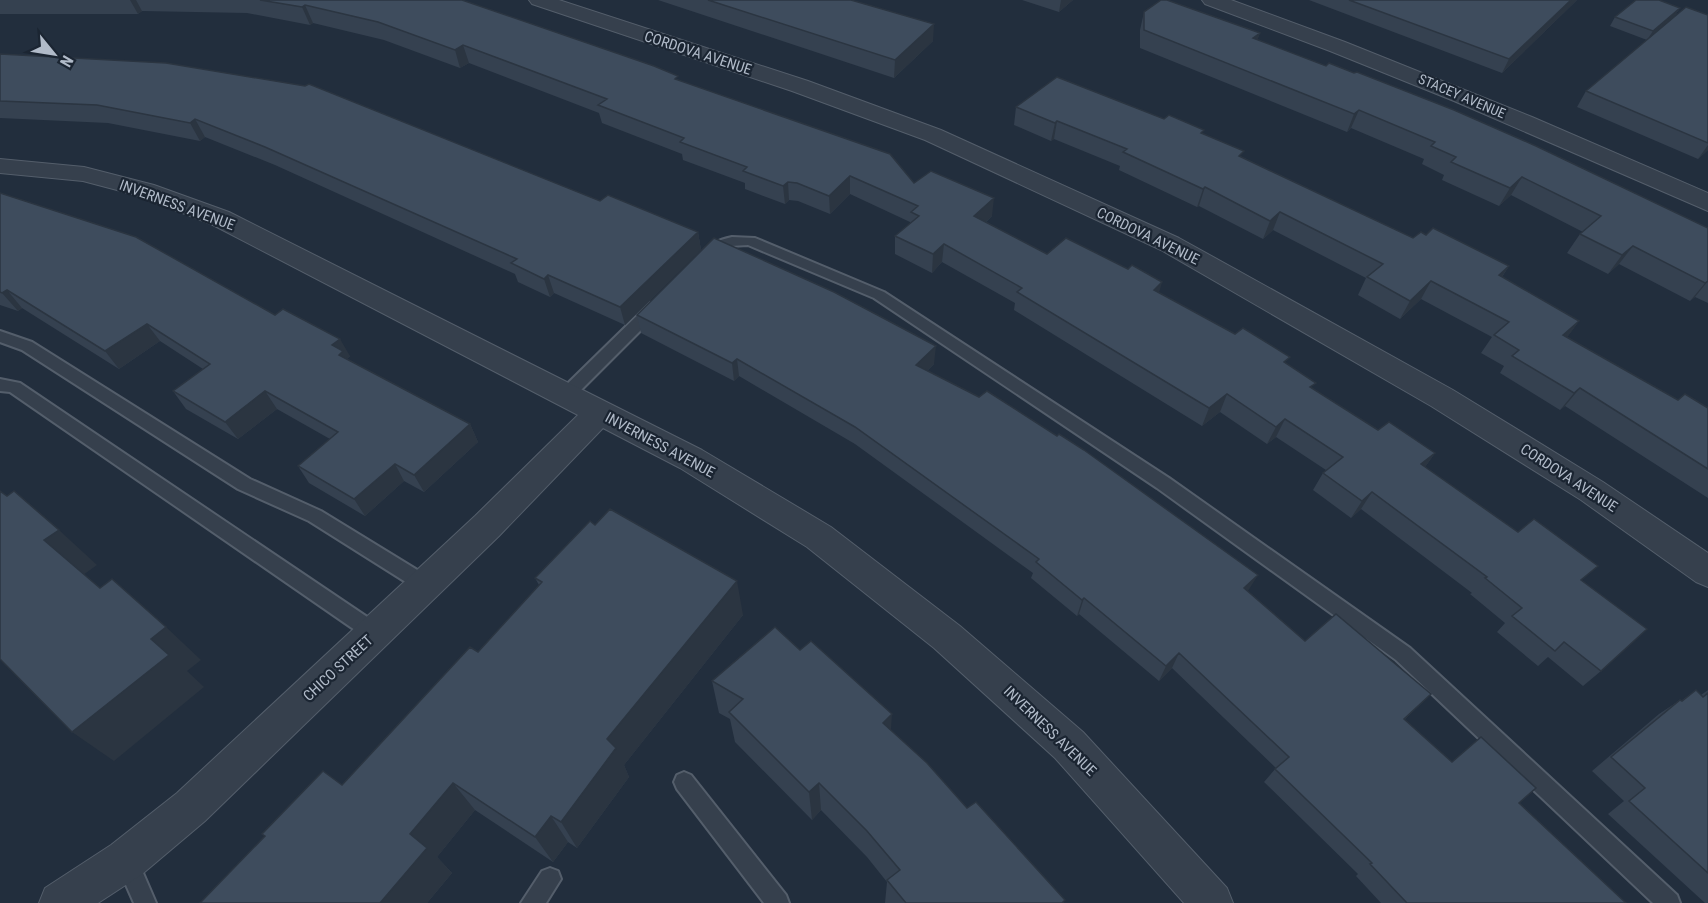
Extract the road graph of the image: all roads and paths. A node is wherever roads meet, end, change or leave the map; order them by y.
1 (539, 0) edge
2 (1212, 0) edge
3 (0, 166) edge
4 (1708, 203) edge
5 (692, 270) edge
6 (667, 295) edge
7 (0, 336) edge
8 (0, 385) edge
9 (566, 395) junction
10 (599, 412) junction
11 (1708, 572) edge
12 (426, 585) junction
13 (375, 633) junction
14 (684, 782) dead end
15 (126, 860) junction
16 (550, 879) dead end
17 (60, 903) edge
18 (145, 903) edge
19 (532, 903) edge
20 (778, 903) edge
21 (1212, 903) edge
22 (1669, 903) edge

1 - 11 street, CORDOVA AVENUE
2 - 4 street, STACEY AVENUE
3 - 9 street, INVERNESS AVENUE
5 - 22 lane
6 - 9 lane
7 - 12 lane
8 - 13 lane
9 - 10 street, INVERNESS AVENUE
10 - 12 street, CHICO STREET
10 - 21 street, INVERNESS AVENUE
12 - 13 street, CHICO STREET
13 - 15 street, CHICO STREET
14 - 20 lane
15 - 17 street, CHICO STREET
15 - 18 lane
16 - 19 lane

